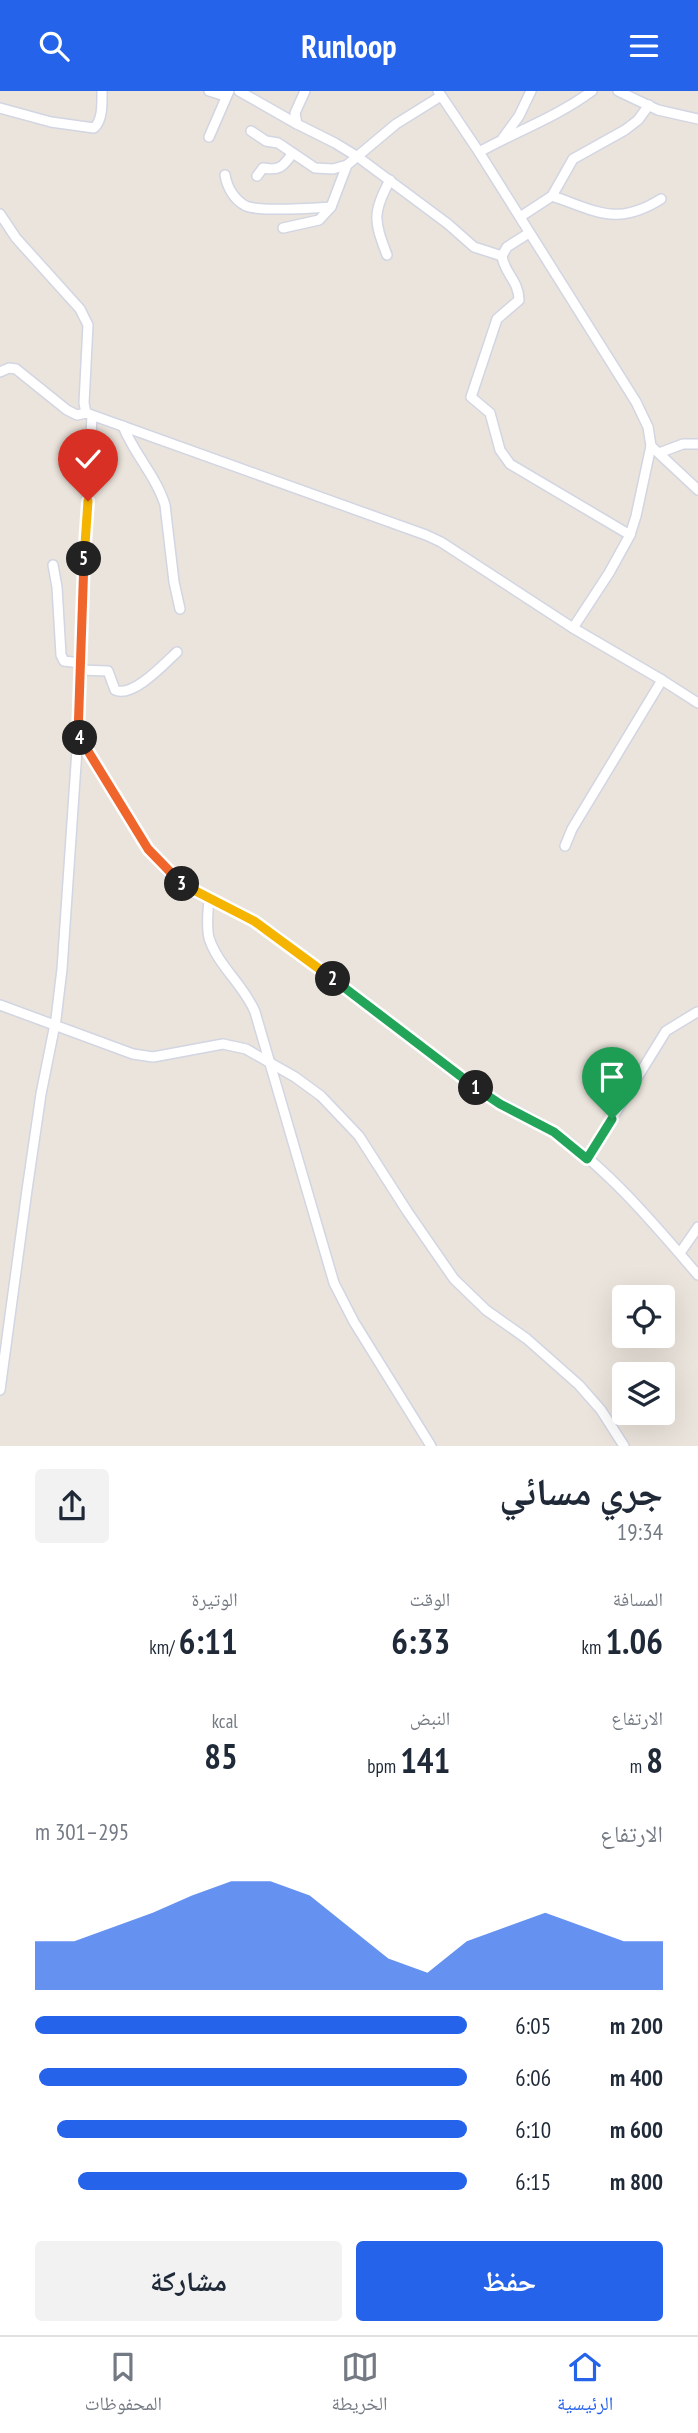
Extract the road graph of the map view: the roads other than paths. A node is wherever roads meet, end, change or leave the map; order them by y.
1 (102, 91) edge
2 (209, 91) edge
3 (239, 91) edge
4 (305, 91) edge
5 (531, 91) edge
6 (592, 91) edge
7 (618, 91) edge
8 (227, 93) edge
9 (440, 94) edge
10 (649, 105) junction
11 (0, 108) edge
12 (698, 119) edge
13 (297, 124) junction
14 (251, 131) dead end
15 (209, 137) dead end
16 (502, 139) junction
17 (479, 152) junction
18 (292, 154) junction
19 (358, 157) junction
20 (347, 165) junction
21 (225, 175) dead end
22 (257, 176) dead end
23 (390, 180) junction
24 (552, 196) junction
25 (661, 199) dead end
26 (331, 207) junction
27 (0, 214) edge
28 (520, 217) junction
29 (283, 228) dead end
30 (529, 233) junction
31 (387, 255) dead end
32 (502, 256) junction
33 (0, 372) edge
34 (89, 414) junction
35 (122, 426) junction
36 (698, 444) edge
37 (651, 446) junction
38 (659, 453) junction
39 (698, 490) edge
40 (629, 534) junction
41 (53, 565) dead end
42 (180, 609) dead end
43 (573, 628) junction
44 (177, 652) dead end
45 (80, 666) junction
46 (662, 680) junction
47 (698, 703) edge
48 (78, 735) junction
49 (565, 846) dead end
50 (209, 899) junction
51 (0, 1005) edge
52 (696, 1012) edge
53 (55, 1025) junction
54 (271, 1063) junction
55 (587, 1159) junction
56 (698, 1227) edge
57 (680, 1254) junction
58 (698, 1275) edge
59 (0, 1389) edge
60 (431, 1446) edge
61 (624, 1446) edge

1 - 11 street
2 - 8 street
3 - 13 street
4 - 13 street
5 - 16 street
6 - 16 street
7 - 10 street
8 - 15 street
9 - 17 street
9 - 19 street
10 - 12 street
10 - 24 street
13 - 19 street
14 - 18 street
16 - 17 street
17 - 28 street
18 - 20 street
18 - 22 street
19 - 20 street
19 - 23 street
20 - 26 street
21 - 26 street
23 - 31 street
23 - 32 street
24 - 25 street
24 - 28 street
26 - 29 street
27 - 34 street
28 - 30 street
30 - 32 street
30 - 37 street
32 - 40 street
33 - 34 street
34 - 35 street
34 - 45 street
35 - 42 street
35 - 43 street
36 - 38 street
37 - 38 street
37 - 40 street
38 - 39 street
40 - 43 street
41 - 45 street
43 - 46 street
44 - 45 street
45 - 48 street
46 - 47 street
46 - 49 street
48 - 50 street
48 - 53 street
50 - 54 street
50 - 55 street
51 - 53 street
52 - 55 street
53 - 54 street
53 - 59 street
54 - 60 street
54 - 61 street
55 - 57 street
56 - 57 street
57 - 58 street

